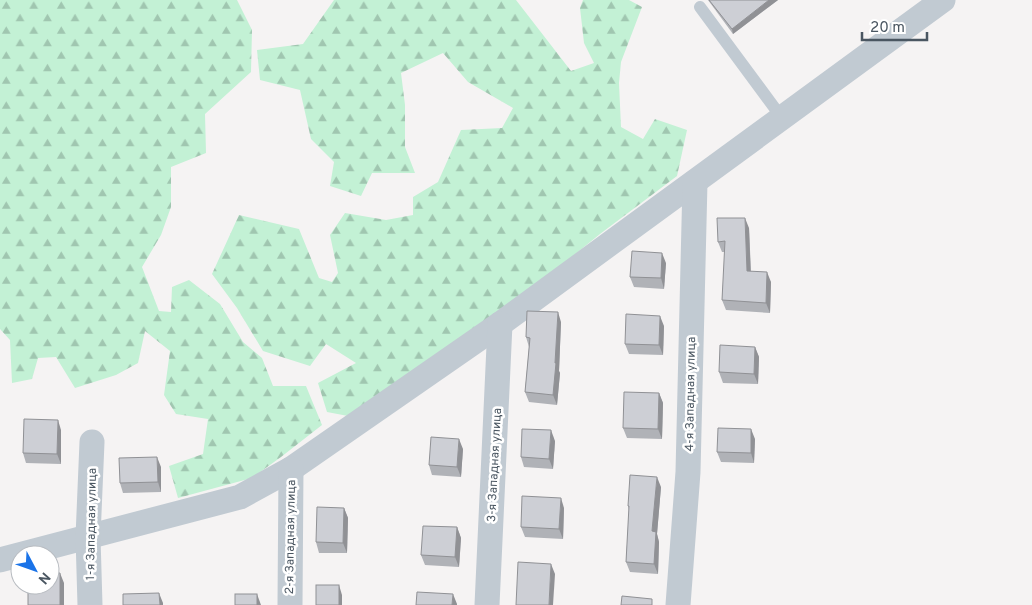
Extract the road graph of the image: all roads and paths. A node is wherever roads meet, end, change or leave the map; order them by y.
1 (943, 0) edge
2 (700, 7) dead end
3 (782, 118) junction
4 (696, 182) junction
5 (500, 324) junction
6 (92, 442) dead end
7 (291, 469) junction
8 (88, 537) junction
9 (0, 560) edge
10 (90, 605) edge
11 (290, 605) edge
12 (488, 605) edge
13 (678, 605) edge

1 - 3 street
2 - 3 lane
3 - 4 street
4 - 5 street
4 - 13 street, 4-я Западная улица
5 - 7 street
5 - 12 street, 3-я Западная улица
6 - 8 street, 1-я Западная улица
7 - 8 street
7 - 11 street, 2-я Западная улица
8 - 9 street
8 - 10 street, 1-я Западная улица

